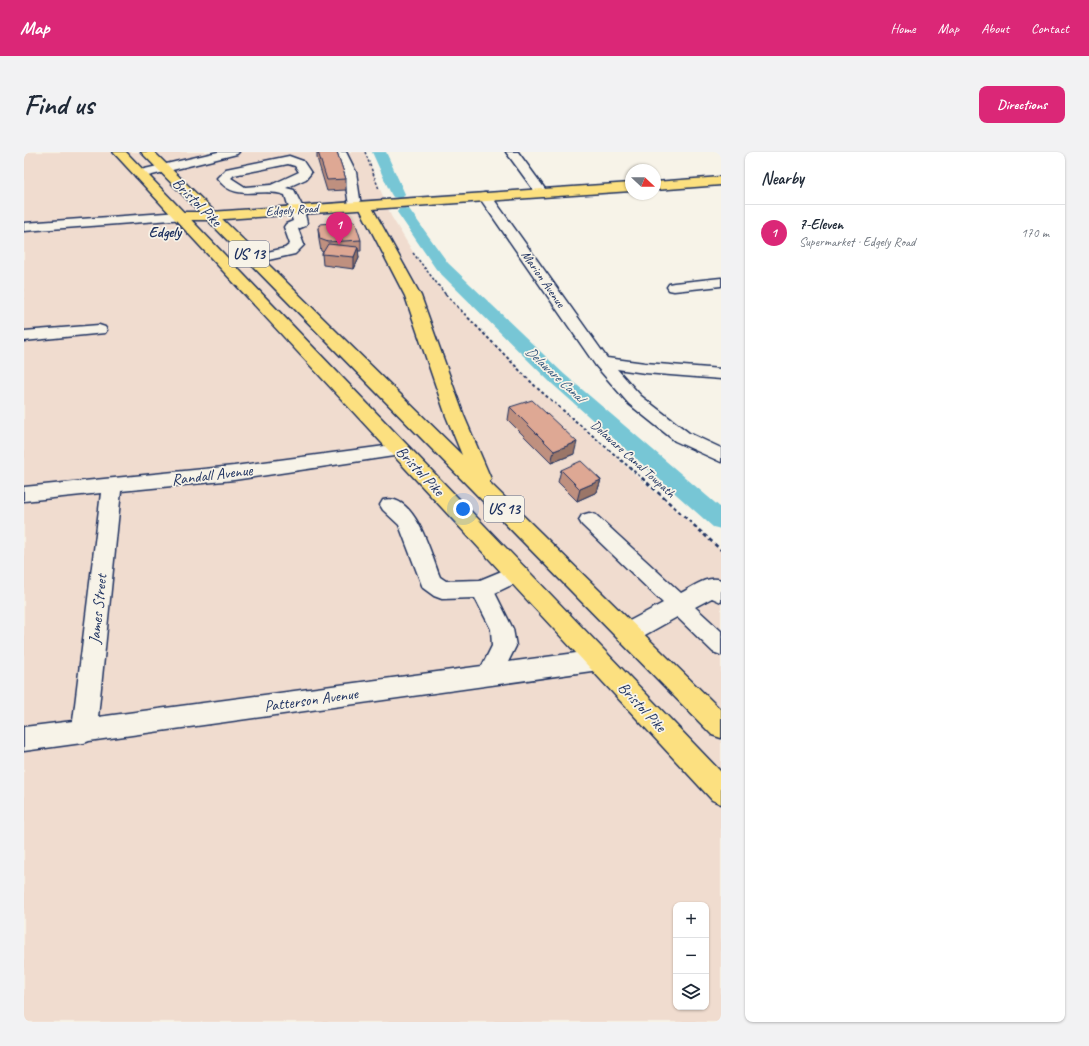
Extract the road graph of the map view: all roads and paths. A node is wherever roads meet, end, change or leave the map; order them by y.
1 (120, 152) edge
2 (147, 152) edge
3 (233, 152) edge
4 (340, 152) edge
5 (365, 152) edge
6 (512, 152) edge
7 (198, 156) edge
8 (164, 169) junction
9 (140, 174) junction
10 (721, 181) edge
11 (661, 186) edge
12 (625, 187) edge
13 (273, 189) junction
14 (380, 192) dead end
15 (542, 193) junction
16 (485, 197) junction
17 (360, 206) junction
18 (297, 210) junction
19 (180, 216) junction
20 (211, 216) junction
21 (24, 227) edge
22 (412, 252) dead end
23 (255, 260) junction
24 (721, 282) edge
25 (674, 287) dead end
26 (99, 330) dead end
27 (24, 336) edge
28 (602, 362) junction
29 (721, 374) edge
30 (400, 450) junction
31 (721, 456) edge
32 (112, 486) junction
33 (488, 493) junction
34 (24, 494) edge
35 (390, 505) dead end
36 (589, 520) dead end
37 (721, 550) edge
38 (516, 573) junction
39 (482, 589) junction
40 (721, 593) edge
41 (680, 604) junction
42 (628, 633) junction
43 (721, 645) edge
44 (598, 660) junction
45 (490, 676) junction
46 (721, 726) edge
47 (84, 732) junction
48 (24, 739) edge
49 (721, 791) edge

1 - 9 main road, Bristol Pike / US 13
2 - 8 main road, Bristol Pike / US 13
3 - 7 street
4 - 17 street
5 - 14 path
6 - 15 street
7 - 8 street
8 - 9 street
8 - 20 main road, Bristol Pike / US 13
9 - 19 main road, Bristol Pike / US 13
10 - 11 main road
12 - 15 main road, Edgely Road
13 - 13 street
13 - 18 street
15 - 16 main road, Edgely Road
16 - 17 main road, Edgely Road
16 - 28 street, Marion Avenue
17 - 18 main road, Edgely Road
17 - 33 main road
18 - 20 main road, Edgely Road
18 - 23 street
19 - 20 main road, Edgely Road
19 - 21 street, Edgely Road
19 - 30 main road, Bristol Pike / US 13
20 - 23 main road, Bristol Pike / US 13
22 - 37 path, Delaware Canal Towpath
23 - 33 main road, Bristol Pike / US 13
24 - 25 street
26 - 27 street
28 - 29 street
28 - 31 street, Marion Avenue
30 - 32 street, Randall Avenue
30 - 38 main road, Bristol Pike / US 13
32 - 34 street, Randall Avenue
32 - 47 street, James Street
33 - 42 main road, Bristol Pike / US 13
35 - 39 street
36 - 41 street
38 - 39 street
38 - 44 main road, Bristol Pike / US 13
39 - 45 street
40 - 41 street
41 - 42 street
41 - 43 street
42 - 46 main road, Bristol Pike / US 13
44 - 45 street, Patterson Avenue
44 - 49 main road, Bristol Pike / US 13
45 - 47 street, Patterson Avenue
47 - 48 street, Patterson Avenue

